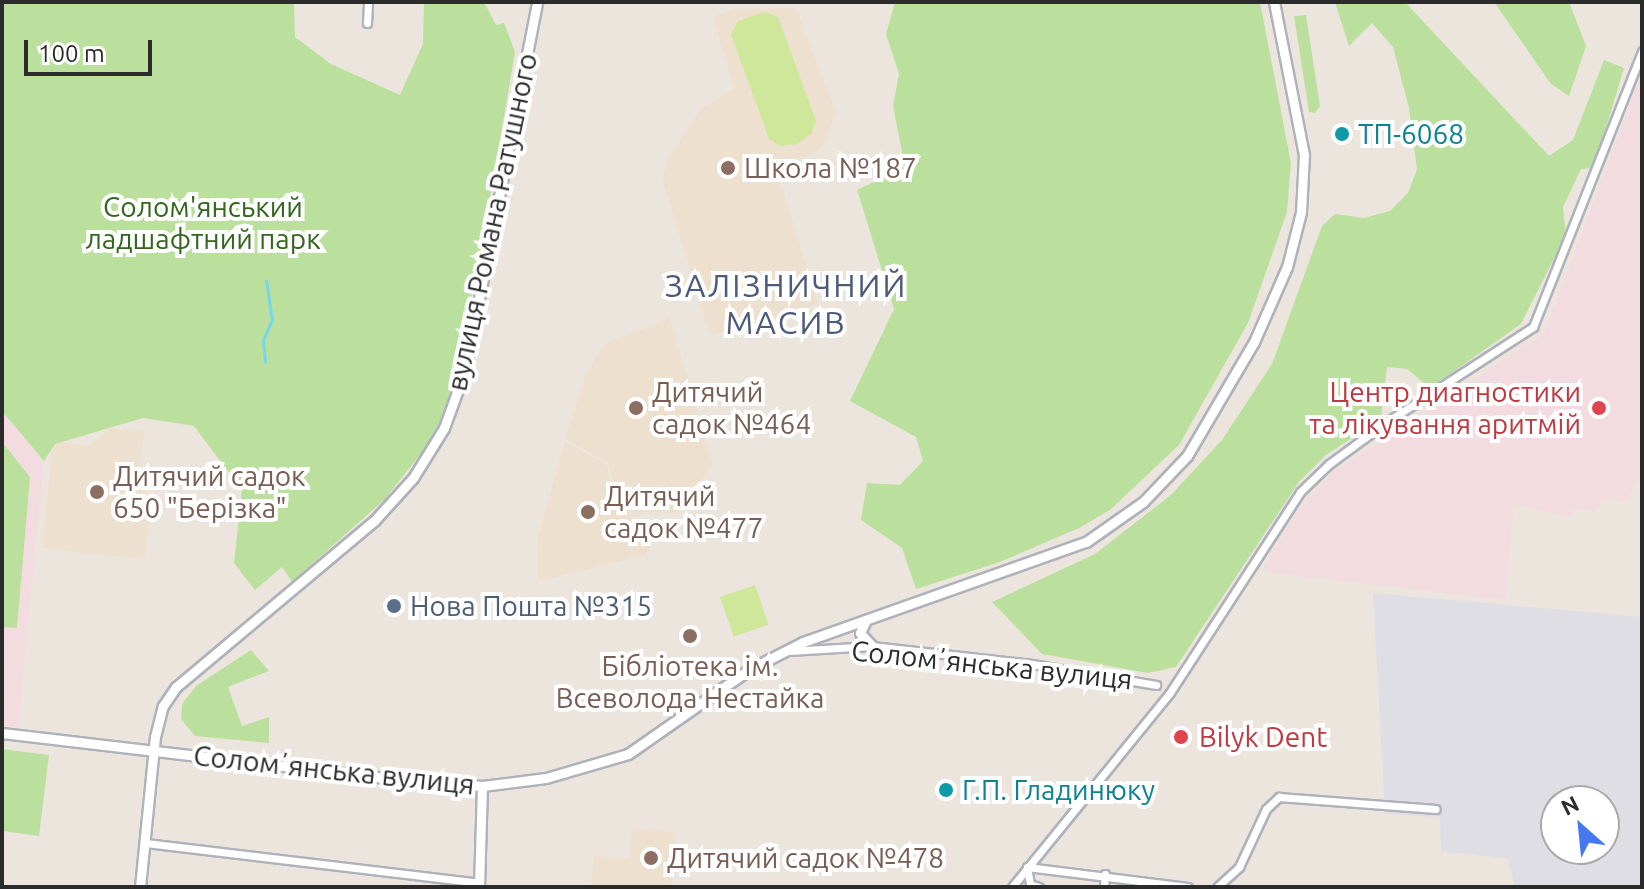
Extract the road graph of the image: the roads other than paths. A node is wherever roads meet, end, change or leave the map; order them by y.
1 (368, 2) edge
2 (537, 2) edge
3 (1274, 2) edge
4 (367, 23) dead end
5 (1642, 51) edge
6 (866, 620) junction
7 (872, 646) junction
8 (783, 651) junction
9 (1156, 685) junction
10 (1171, 687) junction
11 (1164, 696) junction
12 (2, 733) edge
13 (154, 752) junction
14 (482, 786) junction
15 (1436, 809) dead end
16 (145, 843) junction
17 (1027, 867) junction
18 (1105, 874) junction
19 (480, 885) edge
20 (140, 887) edge
21 (1012, 887) edge
22 (1039, 887) edge
23 (1104, 887) edge
24 (1188, 887) edge
25 (1217, 887) edge

1 - 4 street
2 - 13 main road, вулиця Романа Ратушного
3 - 6 main road
5 - 10 street
6 - 7 main road
6 - 8 main road
7 - 8 street, Соломʼянська вулиця
7 - 9 street, Соломʼянська вулиця
8 - 14 main road, Соломʼянська вулиця
9 - 10 street, Соломʼянська вулиця
9 - 11 street
10 - 11 street
11 - 17 street
12 - 13 main road, Соломʼянська вулиця
13 - 14 main road, Соломʼянська вулиця
13 - 16 main road, вулиця Романа Ратушного
14 - 19 main road
15 - 25 street
16 - 19 street
16 - 20 main road, вулиця Романа Ратушного
17 - 18 street
17 - 21 street
17 - 22 street
18 - 23 street
18 - 24 street

